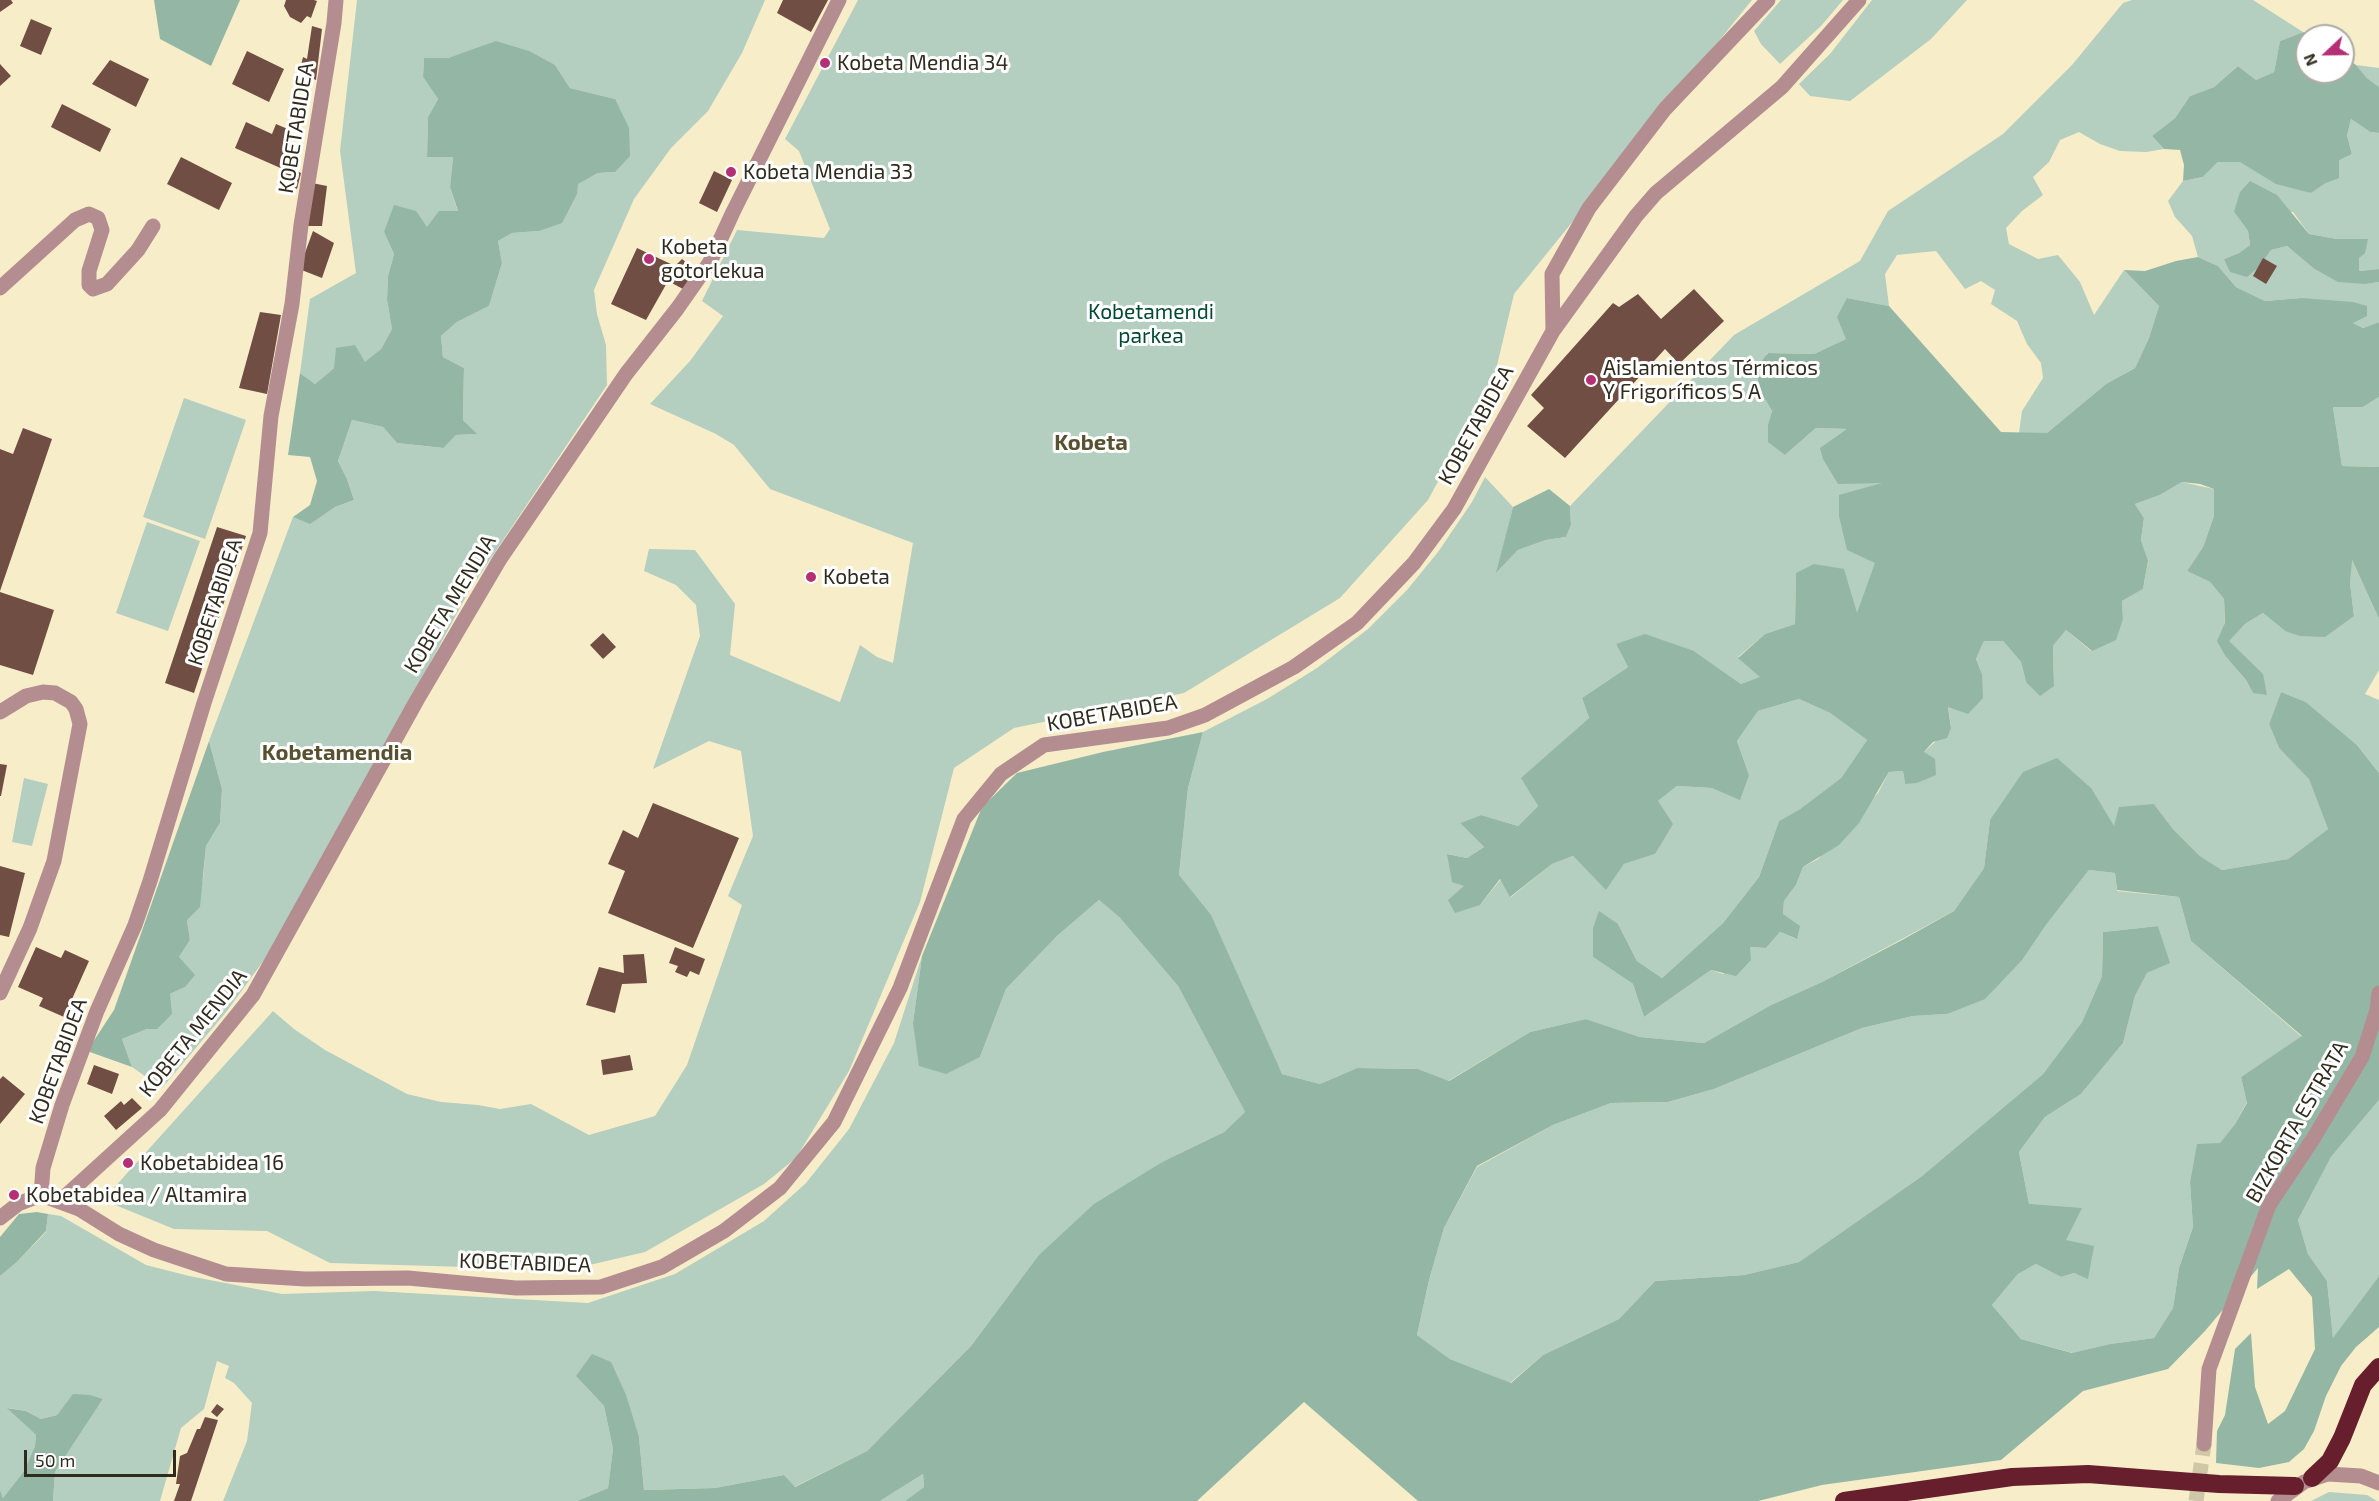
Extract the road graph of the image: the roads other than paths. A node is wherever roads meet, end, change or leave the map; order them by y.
1 (336, 0) edge
2 (839, 0) edge
3 (1768, 0) edge
4 (1859, 0) edge
5 (153, 226) dead end
6 (0, 288) edge
7 (1553, 330) junction
8 (0, 712) edge
9 (0, 993) edge
10 (2379, 993) edge
11 (41, 1195) junction
12 (60, 1201) junction
13 (0, 1218) edge
14 (2379, 1367) edge
15 (2204, 1444) tunnel mouth
16 (2312, 1478) junction
17 (2379, 1483) edge
18 (2295, 1486) junction
19 (2279, 1499) edge
20 (1844, 1501) edge

1 - 11 street, KOBETABIDEA
2 - 12 street, KOBETA MENDIA
3 - 7 street
4 - 7 street, KOBETABIDEA
5 - 6 street
7 - 12 street, KOBETABIDEA
8 - 9 street
10 - 15 street, BIZKORTA ESTRATA
11 - 12 street, KOBETABIDEA
11 - 13 street
14 - 16 highway
16 - 17 street
16 - 18 street
18 - 19 street
18 - 20 highway

